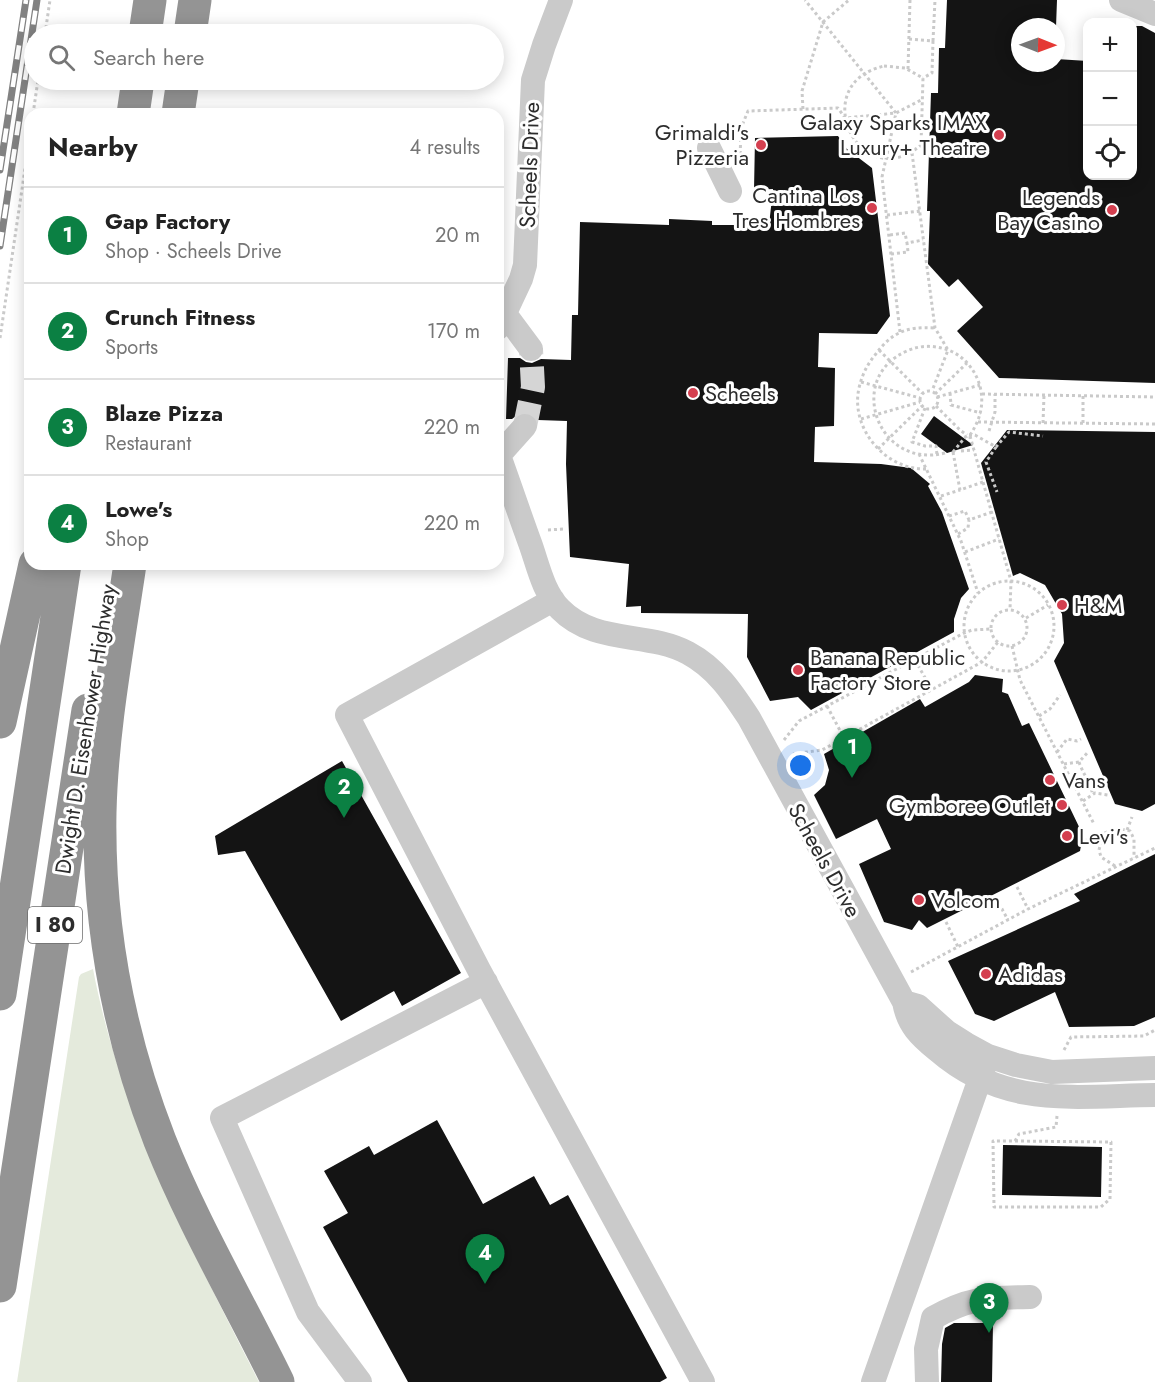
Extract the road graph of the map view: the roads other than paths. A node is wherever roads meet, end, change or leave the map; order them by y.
1 (150, 0) edge
2 (195, 0) edge
3 (561, 0) edge
4 (1121, 0) edge
5 (1155, 14) edge
6 (146, 24) edge
7 (191, 24) edge
8 (137, 90) edge
9 (182, 90) edge
10 (134, 108) edge
11 (179, 108) edge
12 (709, 148) dead end
13 (730, 191) dead end
14 (504, 315) edge
15 (504, 324) edge
16 (531, 349) tunnel mouth
17 (525, 426) tunnel mouth
18 (504, 448) edge
19 (504, 471) edge
20 (34, 570) edge
21 (64, 570) edge
22 (109, 570) edge
23 (129, 570) edge
24 (553, 600) junction
25 (0, 722) edge
26 (486, 982) junction
27 (0, 994) edge
28 (904, 1002) junction
29 (988, 1056) junction
30 (1155, 1068) edge
31 (980, 1080) junction
32 (1155, 1095) edge
33 (0, 1286) edge
34 (1030, 1297) dead end
35 (278, 1382) edge
36 (360, 1382) edge
37 (704, 1382) edge
38 (873, 1382) edge
39 (927, 1382) edge

1 - 6 highway
2 - 7 highway
3 - 14 street, Scheels Drive
4 - 5 street
8 - 10 highway
9 - 11 highway
12 - 13 street
15 - 16 street
17 - 18 street
19 - 24 street, Scheels Drive
20 - 25 highway
21 - 27 highway, Dwight D. Eisenhower Highway / I 80
22 - 33 highway, Dwight D. Eisenhower Highway / I 80
23 - 35 highway
24 - 26 street
24 - 28 street, Scheels Drive
26 - 36 street
26 - 37 street
28 - 29 street
28 - 31 street, Scheels Drive
29 - 30 street
29 - 31 street
31 - 32 street, Scheels Drive
31 - 38 street
34 - 39 street

